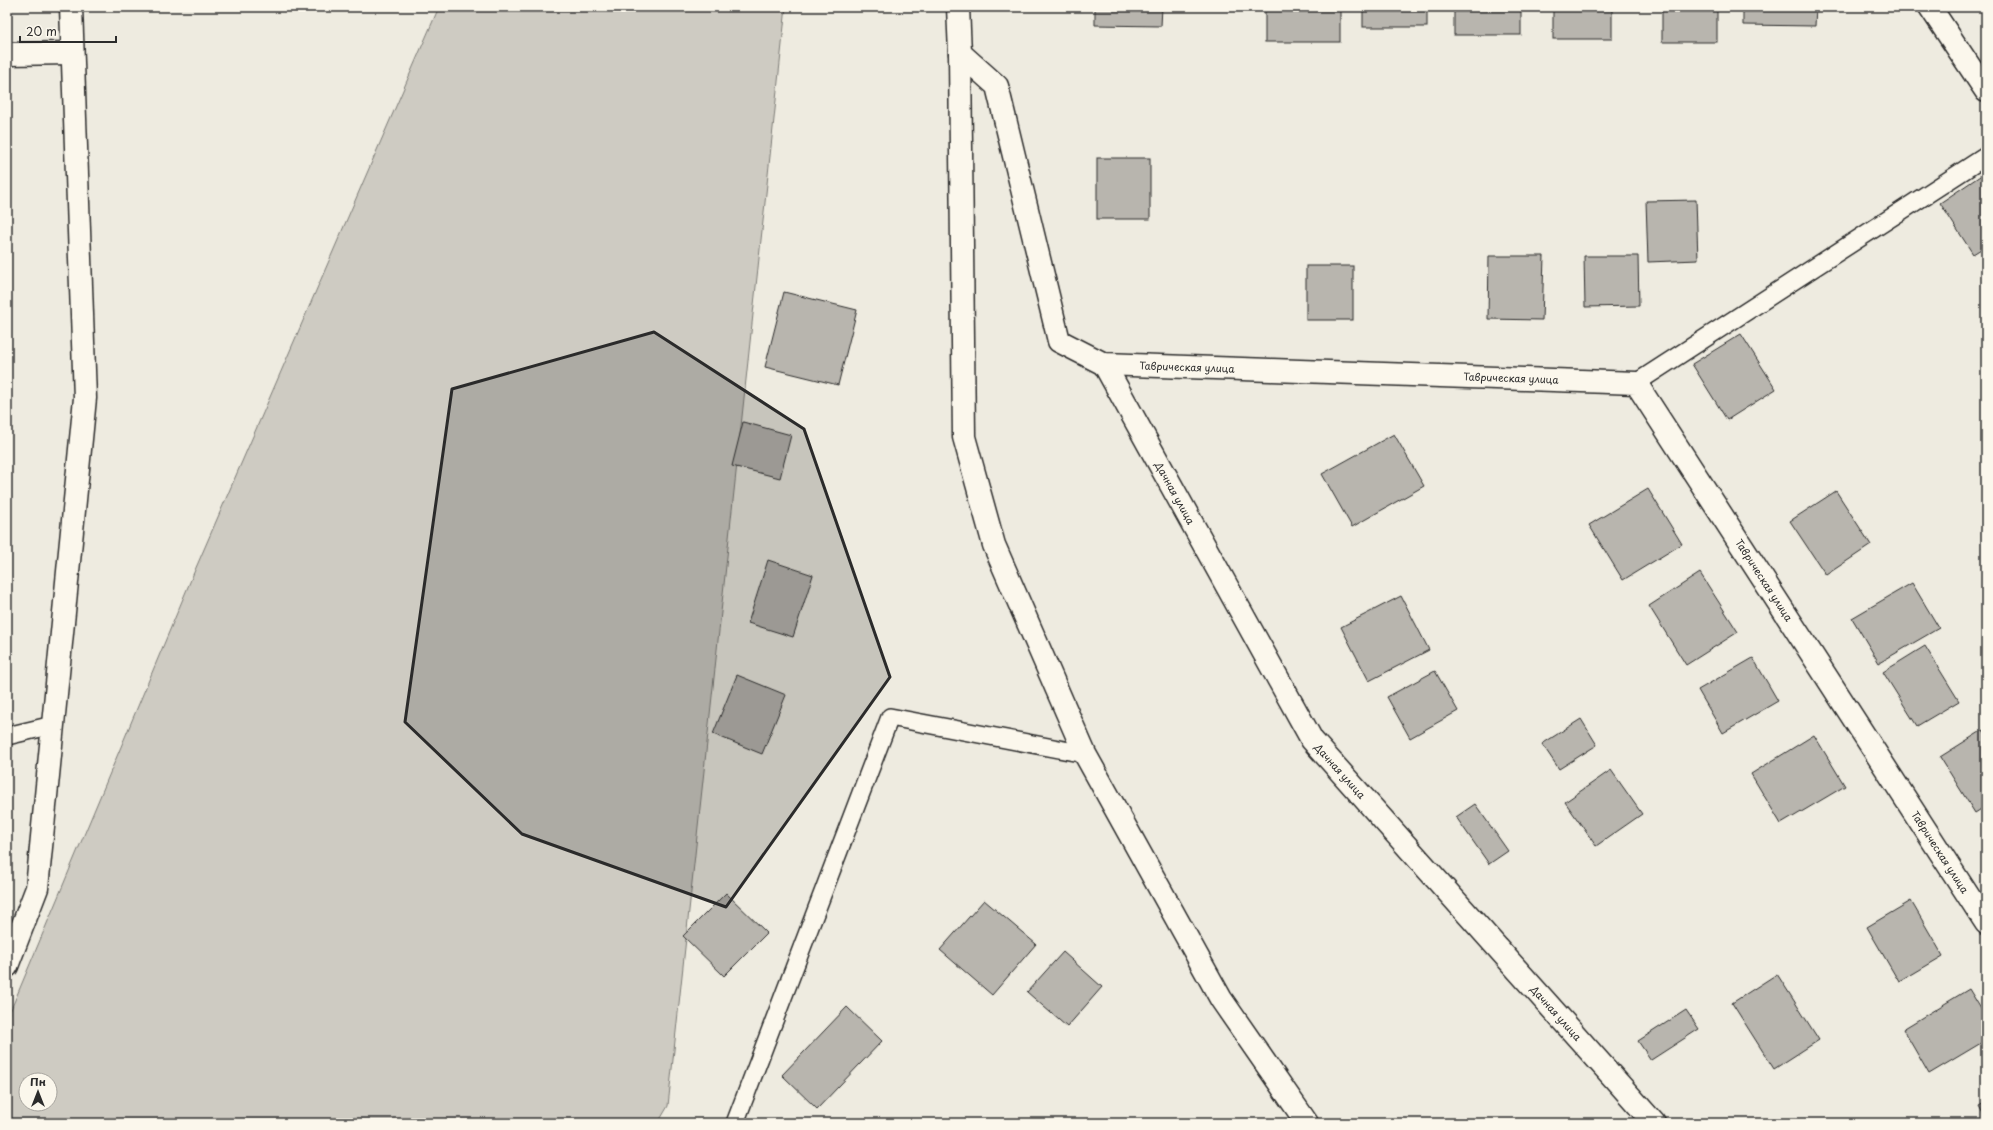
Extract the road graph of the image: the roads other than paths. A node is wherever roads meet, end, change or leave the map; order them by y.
1 (71, 7) edge
2 (958, 7) edge
3 (1930, 7) edge
4 (72, 53) junction
5 (960, 53) junction
6 (7, 54) edge
7 (1986, 91) edge
8 (1986, 156) edge
9 (1104, 364) junction
10 (1636, 383) junction
11 (53, 725) junction
12 (7, 736) edge
13 (1085, 754) junction
14 (1986, 923) edge
15 (7, 966) edge
16 (735, 1123) edge
17 (1307, 1123) edge
18 (1654, 1123) edge

1 - 4 street
2 - 5 street
3 - 7 street
4 - 6 street
4 - 11 street
5 - 9 street, Таврическая улица
5 - 13 street
8 - 10 lane
9 - 10 street, Таврическая улица
9 - 18 street, Дачная улица
10 - 14 street, Таврическая улица
11 - 12 lane
11 - 15 street
13 - 16 lane
13 - 17 street

